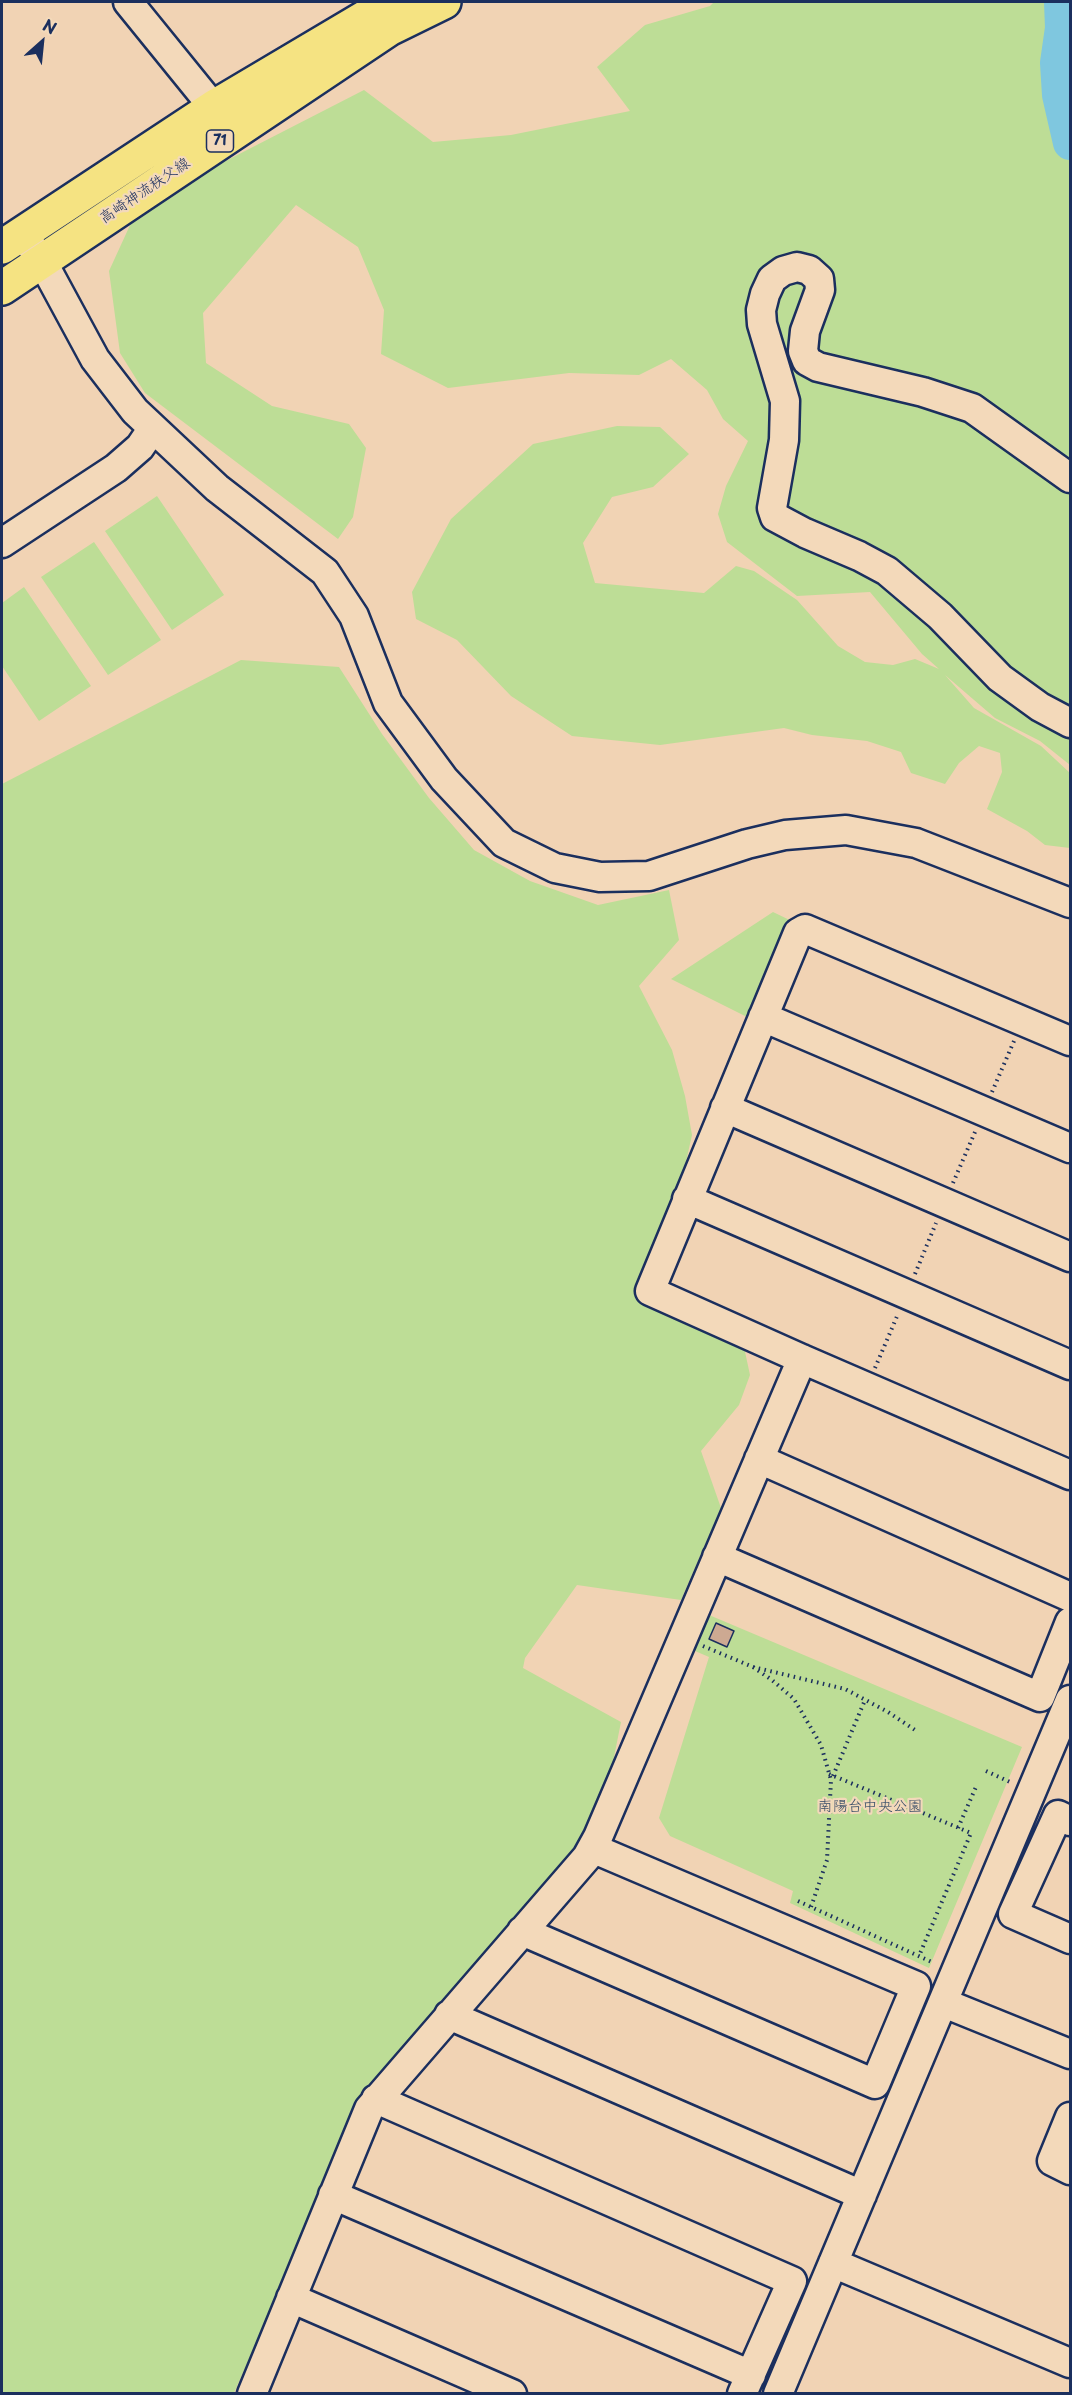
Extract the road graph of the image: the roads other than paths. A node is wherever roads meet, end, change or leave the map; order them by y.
1 (128, 2) edge
2 (391, 2) edge
3 (444, 2) edge
4 (224, 120) junction
5 (12, 240) edge
6 (42, 261) junction
7 (2, 288) edge
8 (153, 428) junction
9 (1071, 478) edge
10 (2, 543) edge
11 (1071, 723) edge
12 (1071, 903) edge
13 (763, 1017) junction
14 (1071, 1041) edge
15 (725, 1108) junction
16 (1071, 1148) edge
17 (687, 1199) junction
18 (1071, 1257) edge
19 (802, 1359) junction
20 (1071, 1365) edge
21 (759, 1459) junction
22 (1071, 1475) edge
23 (717, 1557) junction
24 (1071, 1597) edge
25 (1071, 1622) edge
26 (1071, 1700) edge
27 (1071, 1821) edge
28 (592, 1848) junction
29 (522, 1931) junction
30 (1071, 1939) edge
31 (944, 2003) junction
32 (449, 2015) junction
33 (1071, 2054) edge
34 (376, 2099) junction
35 (1071, 2117) edge
36 (1071, 2170) edge
37 (333, 2195) junction
38 (862, 2195) junction
39 (833, 2263) junction
40 (291, 2298) junction
41 (1071, 2363) edge
42 (747, 2384) edge
43 (782, 2392) edge
44 (252, 2394) edge
45 (512, 2394) edge

1 - 4 street
2 - 4 main road, 高崎神流秩父線 / 71
3 - 4 main road, 高崎神流秩父線 / 71
4 - 5 main road, 高崎神流秩父線 / 71
4 - 6 main road, 高崎神流秩父線 / 71
5 - 6 street
6 - 7 main road, 高崎神流秩父線 / 71
6 - 8 street
8 - 10 street
8 - 12 street
9 - 11 street
13 - 14 street
13 - 15 street
13 - 16 street
15 - 17 street
15 - 18 street
17 - 19 street
17 - 20 street
19 - 21 street
19 - 22 street
21 - 23 street
21 - 24 street
23 - 25 street
23 - 28 street
26 - 31 street
27 - 30 street
28 - 29 street
28 - 29 street
29 - 32 street
31 - 33 street
31 - 38 street
32 - 34 street
32 - 38 street
34 - 37 street
34 - 42 street
35 - 36 street
37 - 40 street
37 - 42 street
38 - 39 street
39 - 41 street
39 - 43 street
40 - 44 street
40 - 45 street

